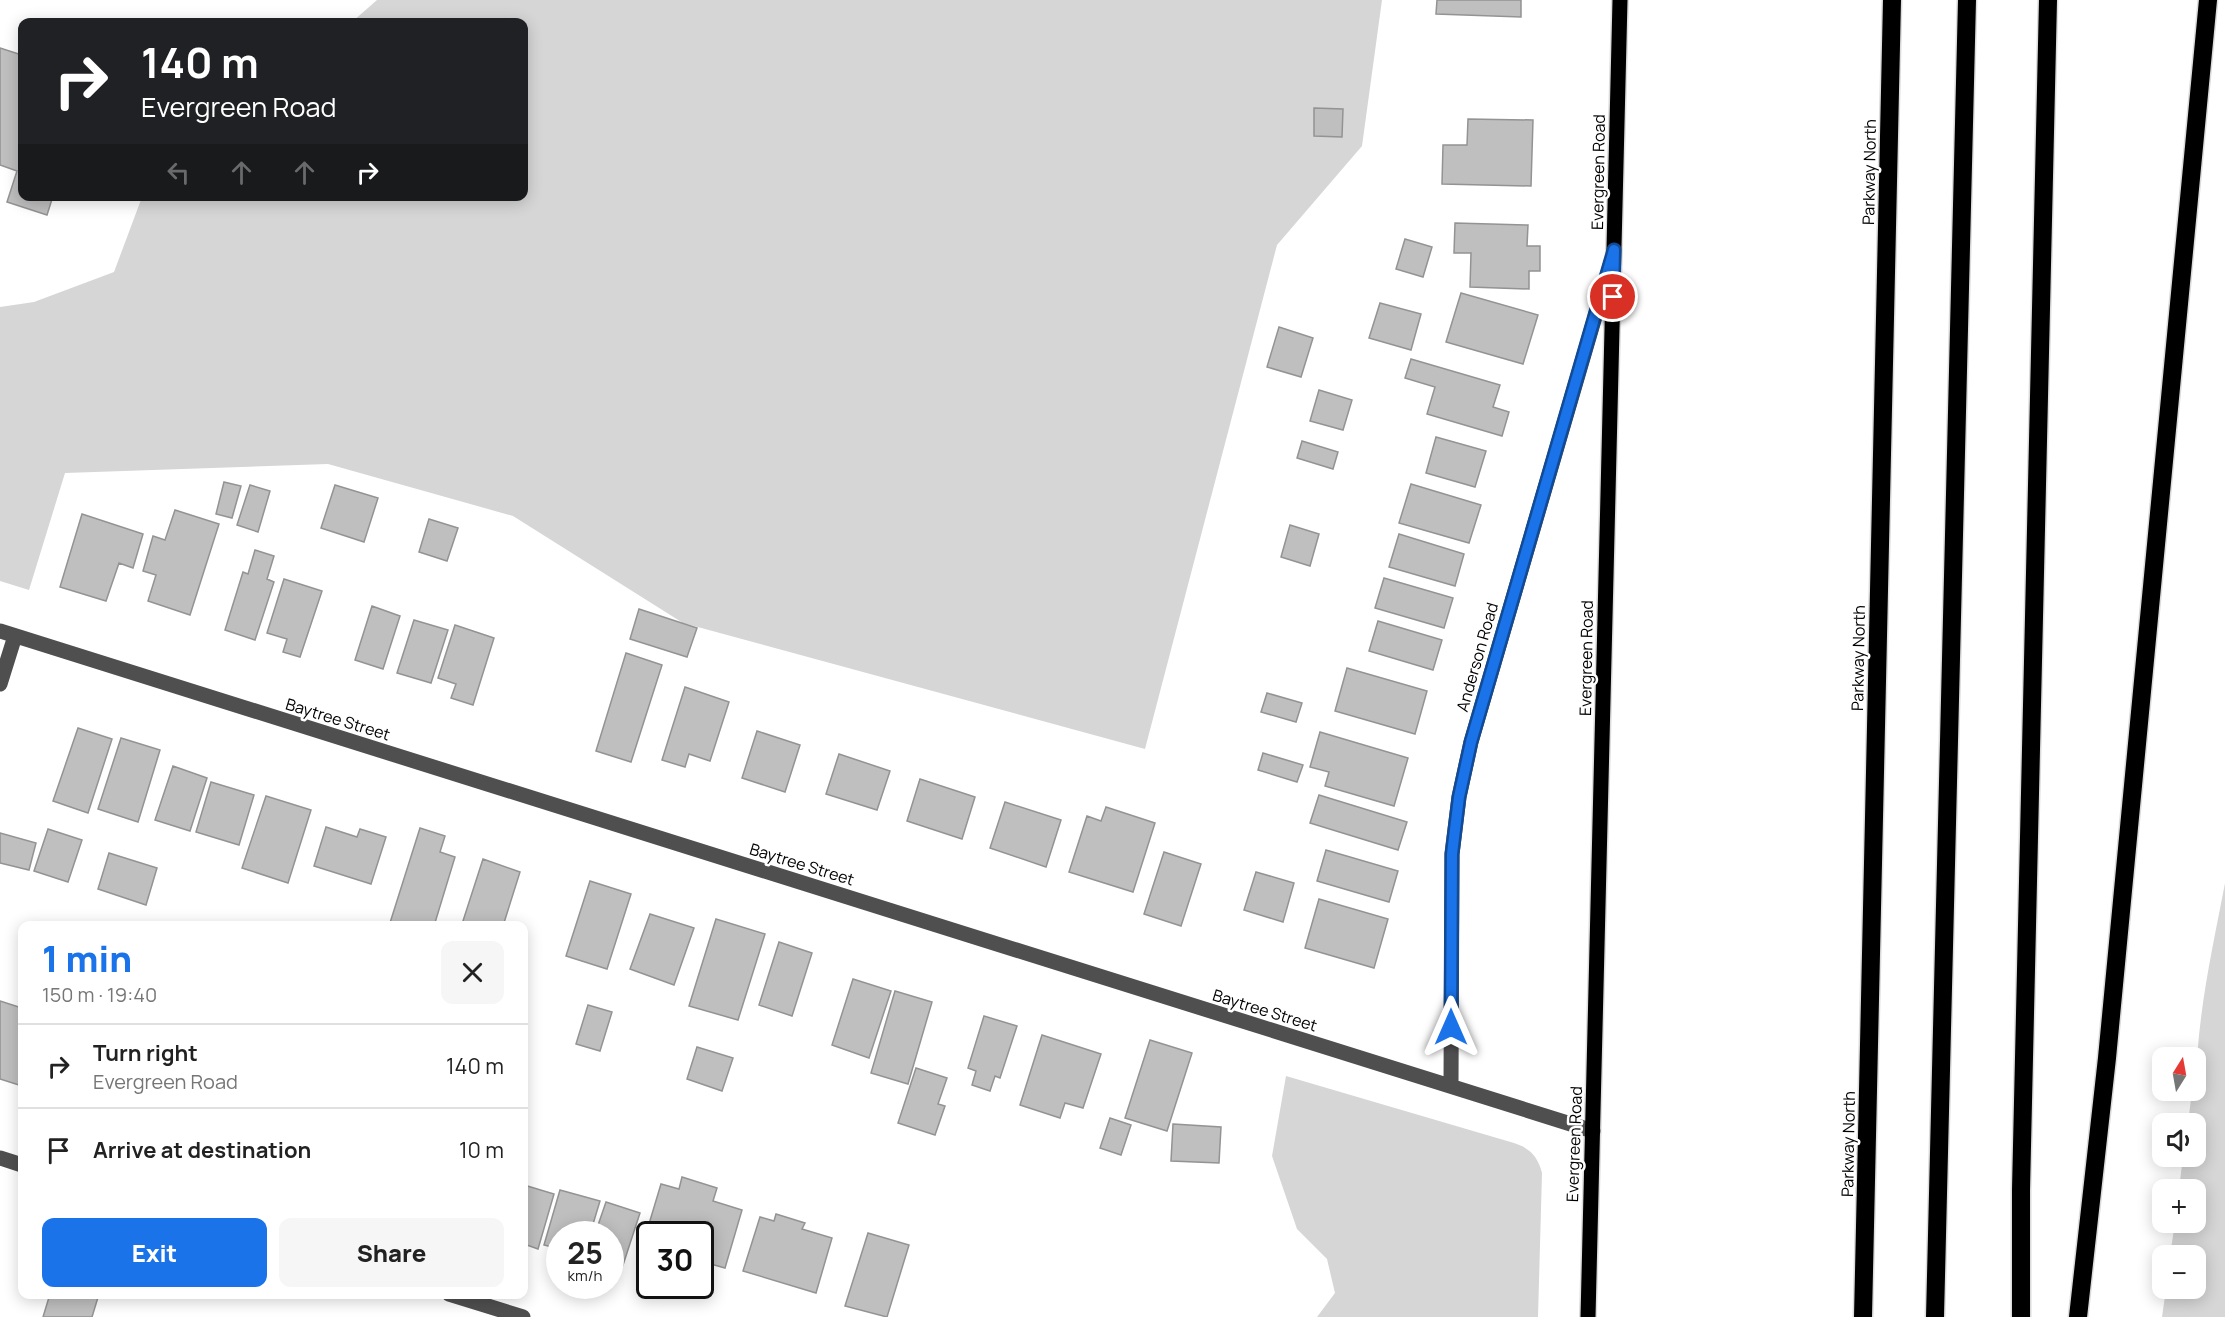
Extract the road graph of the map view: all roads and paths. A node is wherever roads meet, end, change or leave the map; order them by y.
1 (1620, 0) edge
2 (1892, 0) edge
3 (1966, 0) edge
4 (2048, 0) edge
5 (2208, 0) edge
6 (1614, 250) junction
7 (7, 634) edge
8 (0, 684) edge
9 (1451, 1086) junction
10 (1593, 1131) junction
11 (0, 1158) edge
12 (18, 1164) edge
13 (465, 1299) edge
14 (523, 1317) edge
15 (1588, 1317) edge
16 (1863, 1317) edge
17 (1935, 1317) edge
18 (2021, 1317) edge
19 (2078, 1317) edge

1 - 6 main road, Evergreen Road
2 - 16 highway, Parkway North
3 - 17 highway
4 - 18 highway
5 - 19 highway
6 - 9 street, Anderson Road
6 - 10 main road, Evergreen Road
7 - 8 street
7 - 9 street, Baytree Street
9 - 10 street, Baytree Street
10 - 15 main road, Evergreen Road
11 - 12 street
13 - 14 street

